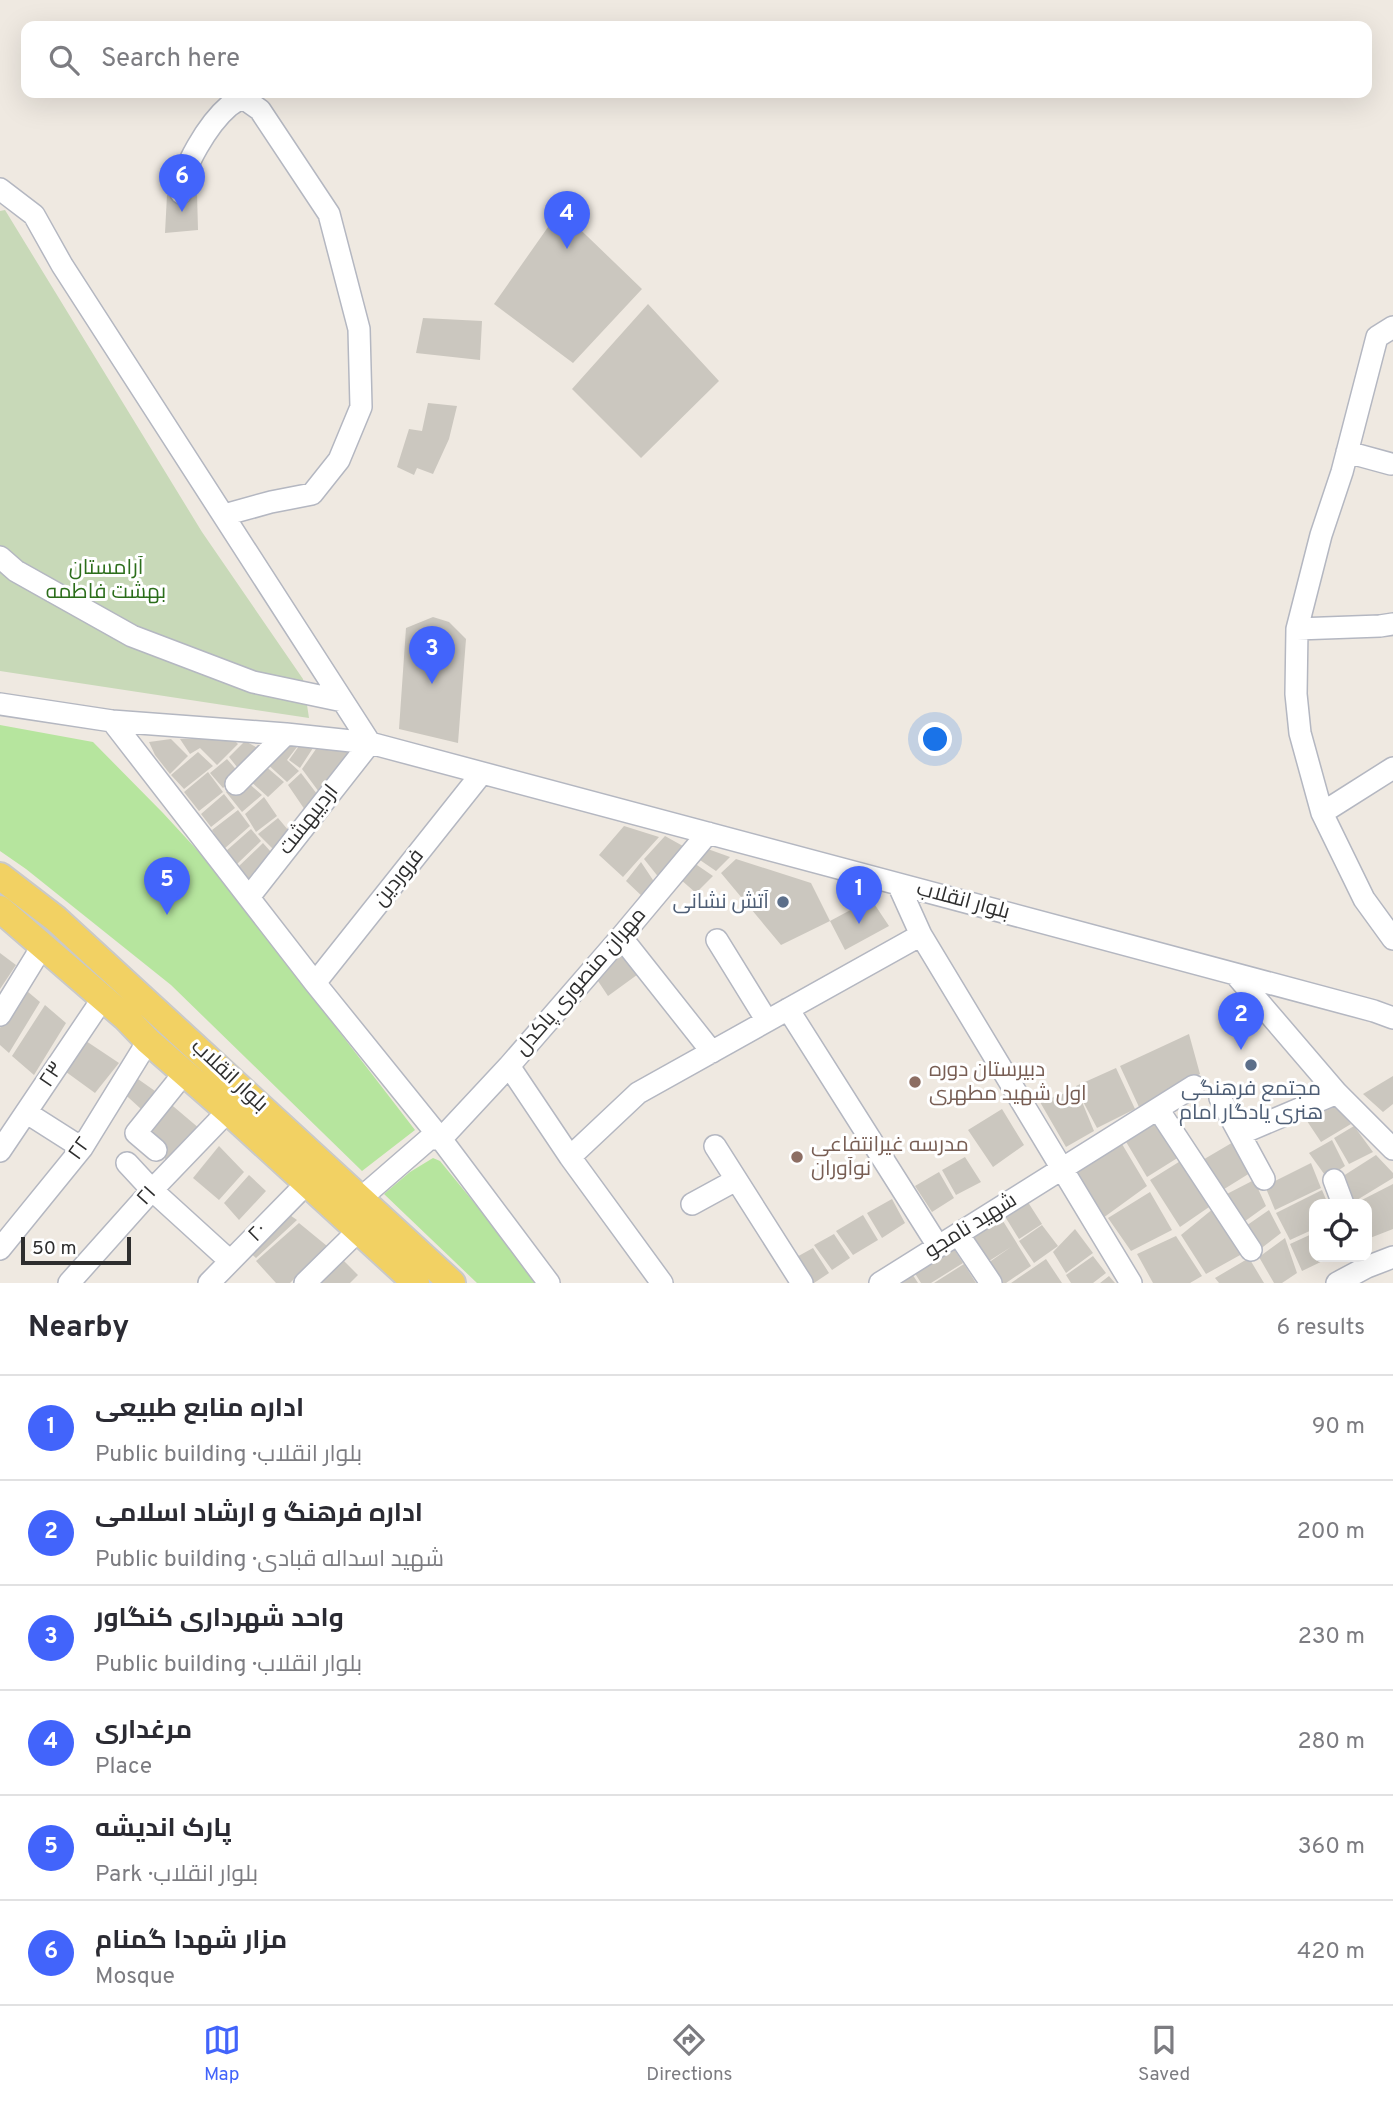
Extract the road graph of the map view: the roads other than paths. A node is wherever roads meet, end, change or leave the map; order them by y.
1 (242, 98) edge
2 (244, 98) edge
3 (0, 189) edge
4 (181, 193) dead end
5 (1392, 330) edge
6 (1347, 452) junction
7 (1391, 464) edge
8 (223, 515) junction
9 (0, 557) edge
10 (1393, 624) edge
11 (1297, 629) junction
12 (343, 701) junction
13 (0, 704) edge
14 (112, 722) junction
15 (286, 734) junction
16 (370, 743) junction
17 (1393, 768) edge
18 (482, 773) junction
19 (236, 784) dead end
20 (1322, 813) junction
21 (708, 833) junction
22 (0, 876) edge
23 (898, 884) junction
24 (248, 897) junction
25 (0, 909) edge
26 (921, 935) junction
27 (621, 937) junction
28 (1393, 939) edge
29 (717, 940) dead end
30 (43, 944) junction
31 (1235, 974) junction
32 (315, 983) junction
33 (103, 998) junction
34 (788, 1009) junction
35 (0, 1015) edge
36 (1393, 1018) edge
37 (766, 1021) junction
38 (148, 1041) junction
39 (712, 1052) junction
40 (509, 1066) junction
41 (185, 1072) junction
42 (1194, 1086) dead end
43 (1337, 1093) junction
44 (1220, 1098) dead end
45 (1158, 1109) junction
46 (228, 1111) junction
47 (27, 1113) junction
48 (1240, 1134) junction
49 (440, 1139) junction
50 (715, 1146) dead end
51 (82, 1148) junction
52 (1393, 1149) edge
53 (156, 1150) dead end
54 (0, 1151) edge
55 (570, 1157) junction
56 (127, 1163) dead end
57 (1062, 1169) junction
58 (1264, 1179) dead end
59 (736, 1180) junction
60 (1334, 1180) dead end
61 (307, 1183) junction
62 (152, 1190) junction
63 (1341, 1199) edge
64 (692, 1204) dead end
65 (354, 1215) junction
66 (958, 1234) junction
67 (938, 1246) junction
68 (0, 1250) edge
69 (1251, 1250) dead end
70 (1393, 1257) edge
71 (230, 1261) junction
72 (1372, 1261) edge
73 (1365, 1262) edge
74 (69, 1283) edge
75 (209, 1283) edge
76 (305, 1283) edge
77 (416, 1283) edge
78 (452, 1283) edge
79 (549, 1283) edge
80 (662, 1283) edge
81 (802, 1283) edge
82 (880, 1283) edge
83 (991, 1283) edge
84 (1130, 1283) edge
85 (1337, 1283) edge

1 - 4 street
2 - 8 street
3 - 8 street
5 - 6 street
6 - 7 street
6 - 11 street
8 - 12 street
9 - 12 street
10 - 11 street
11 - 20 street
12 - 16 street
13 - 14 street, بلوار انقلاب
14 - 15 street, بلوار انقلاب
14 - 24 street
15 - 16 street, بلوار انقلاب
15 - 19 street
16 - 18 street, بلوار انقلاب
16 - 24 street, اردیبهشت
17 - 20 street
18 - 21 street, بلوار انقلاب
18 - 32 street, فروردین
20 - 28 street
21 - 23 street, بلوار انقلاب
21 - 27 street, مهران منصوری پاکدل
22 - 65 main road, بلوار انقلاب
23 - 26 street
23 - 31 street, بلوار انقلاب
24 - 32 street
25 - 30 main road, بلوار انقلاب
26 - 34 street
26 - 57 street
27 - 39 street
27 - 40 street, مهران منصوری پاکدل
29 - 37 street
30 - 33 main road, بلوار انقلاب
30 - 35 street
31 - 36 street, بلوار انقلاب
31 - 43 street
32 - 49 street
33 - 38 main road, بلوار انقلاب
33 - 47 street, ۲۳
34 - 37 street
34 - 67 street
37 - 39 street
38 - 41 main road, بلوار انقلاب
38 - 51 street, ۲۲
39 - 55 street
40 - 49 street, مهران منصوری پاکدل
40 - 55 street, مهران منصوری پاکدل
41 - 46 main road, بلوار انقلاب
41 - 53 street
42 - 45 street, شهید نامجو
43 - 48 street
43 - 52 street
44 - 48 street
45 - 57 street, شهید نامجو
45 - 69 street
46 - 61 main road, بلوار انقلاب
46 - 62 street, ۲۱
47 - 51 street
47 - 54 street, ۲۳
48 - 58 street
49 - 65 street, مهران منصوری پاکدل
49 - 79 street
50 - 59 street
51 - 68 street, ۲۲
55 - 80 street, مهران منصوری پاکدل
56 - 62 street
57 - 66 street, شهید نامجو
57 - 84 street
59 - 64 street
59 - 81 street
60 - 63 street
61 - 65 main road, بلوار انقلاب
61 - 71 street, ۲۰
62 - 71 street
62 - 74 street, ۲۱
65 - 76 street, مهران منصوری پاکدل
65 - 77 main road, بلوار انقلاب
65 - 78 main road, بلوار انقلاب
66 - 67 street, شهید نامجو
66 - 83 street
67 - 82 street, شهید نامجو
70 - 72 street
71 - 75 street, ۲۰
73 - 85 street

